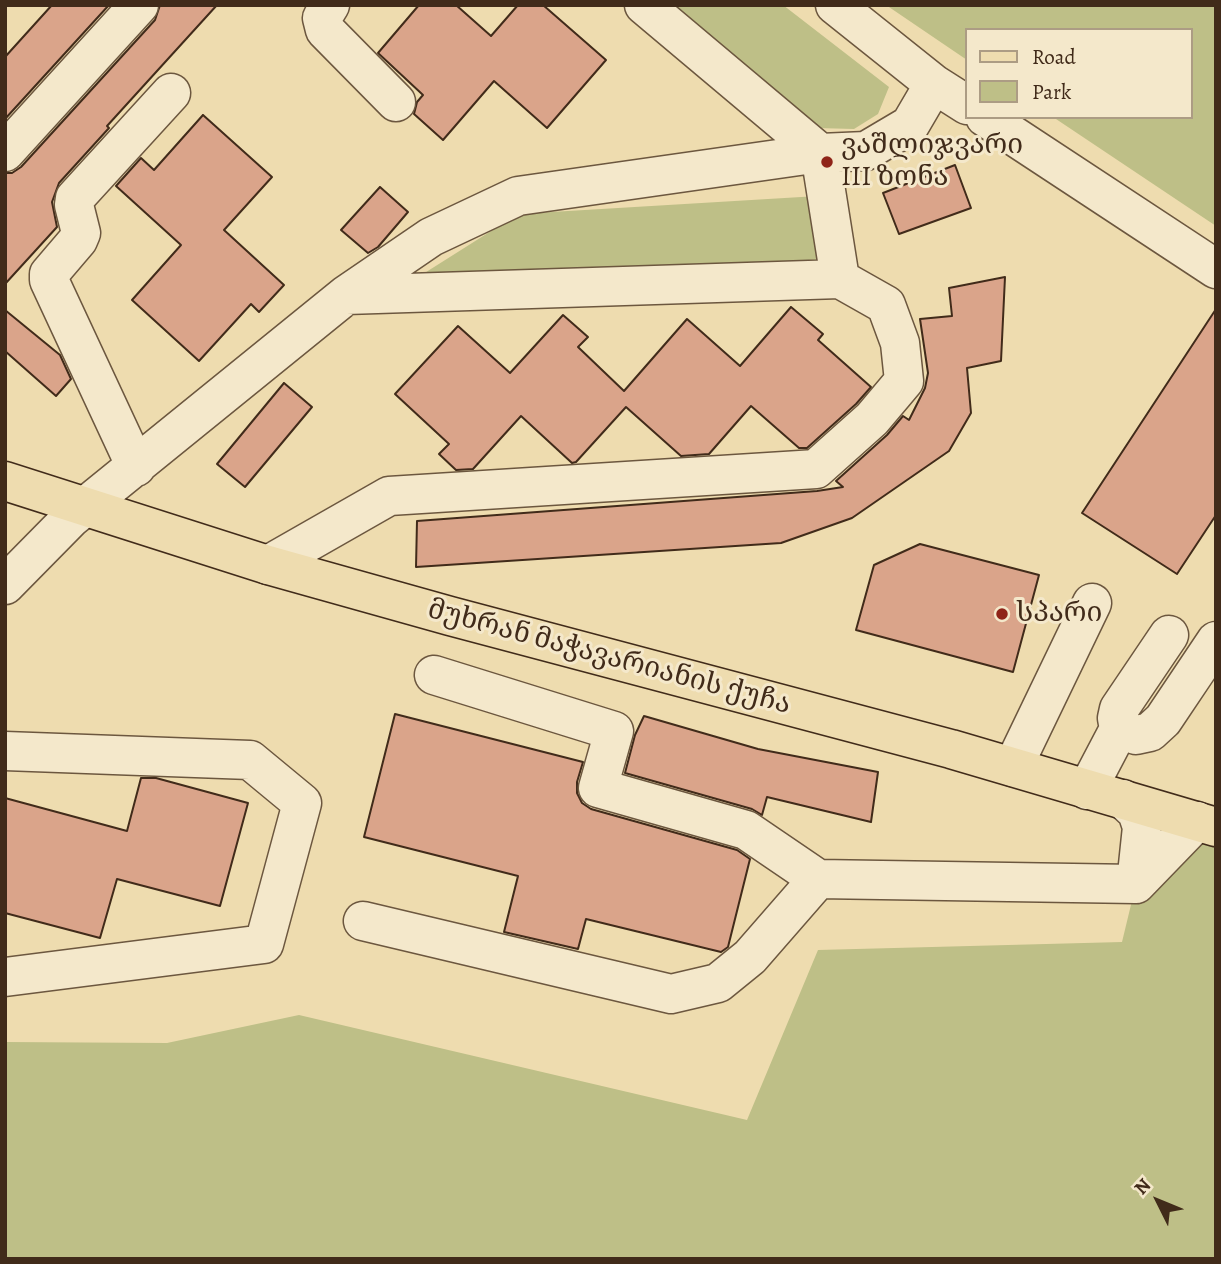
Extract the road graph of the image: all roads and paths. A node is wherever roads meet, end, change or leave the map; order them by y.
1 (139, 5) edge
2 (330, 5) edge
3 (644, 5) edge
4 (835, 5) edge
5 (934, 84) junction
6 (172, 93) dead end
7 (396, 102) dead end
8 (965, 104) edge
9 (988, 119) edge
10 (5, 152) edge
11 (820, 153) junction
12 (1216, 269) edge
13 (840, 279) junction
14 (346, 295) junction
15 (136, 467) junction
16 (5, 481) edge
17 (86, 507) junction
18 (268, 565) junction
19 (5, 585) edge
20 (1092, 603) dead end
21 (1169, 635) dead end
22 (1216, 641) edge
23 (434, 675) dead end
24 (1119, 729) junction
25 (5, 751) edge
26 (1013, 767) junction
27 (1105, 795) junction
28 (1206, 824) edge
29 (818, 879) junction
30 (1136, 884) junction
31 (363, 921) dead end
32 (5, 977) edge

1 - 10 street
2 - 7 street
3 - 11 street
4 - 5 street
5 - 8 street
5 - 11 street
6 - 15 street
9 - 12 street
11 - 13 street
11 - 14 street
13 - 14 street
13 - 18 street
14 - 15 street
15 - 17 street
16 - 17 main road, მუხრან მაჭავარიანის ქუჩა
17 - 18 main road, მუხრან მაჭავარიანის ქუჩა
17 - 19 street
18 - 26 main road, მუხრან მაჭავარიანის ქუჩა
20 - 26 street
21 - 24 street
22 - 24 street
23 - 29 street
24 - 27 street
25 - 32 street
26 - 27 main road, მუხრან მაჭავარიანის ქუჩა
27 - 28 main road, მუხრან მაჭავარიანის ქუჩა
27 - 30 street
28 - 30 street
29 - 30 street
29 - 31 street

